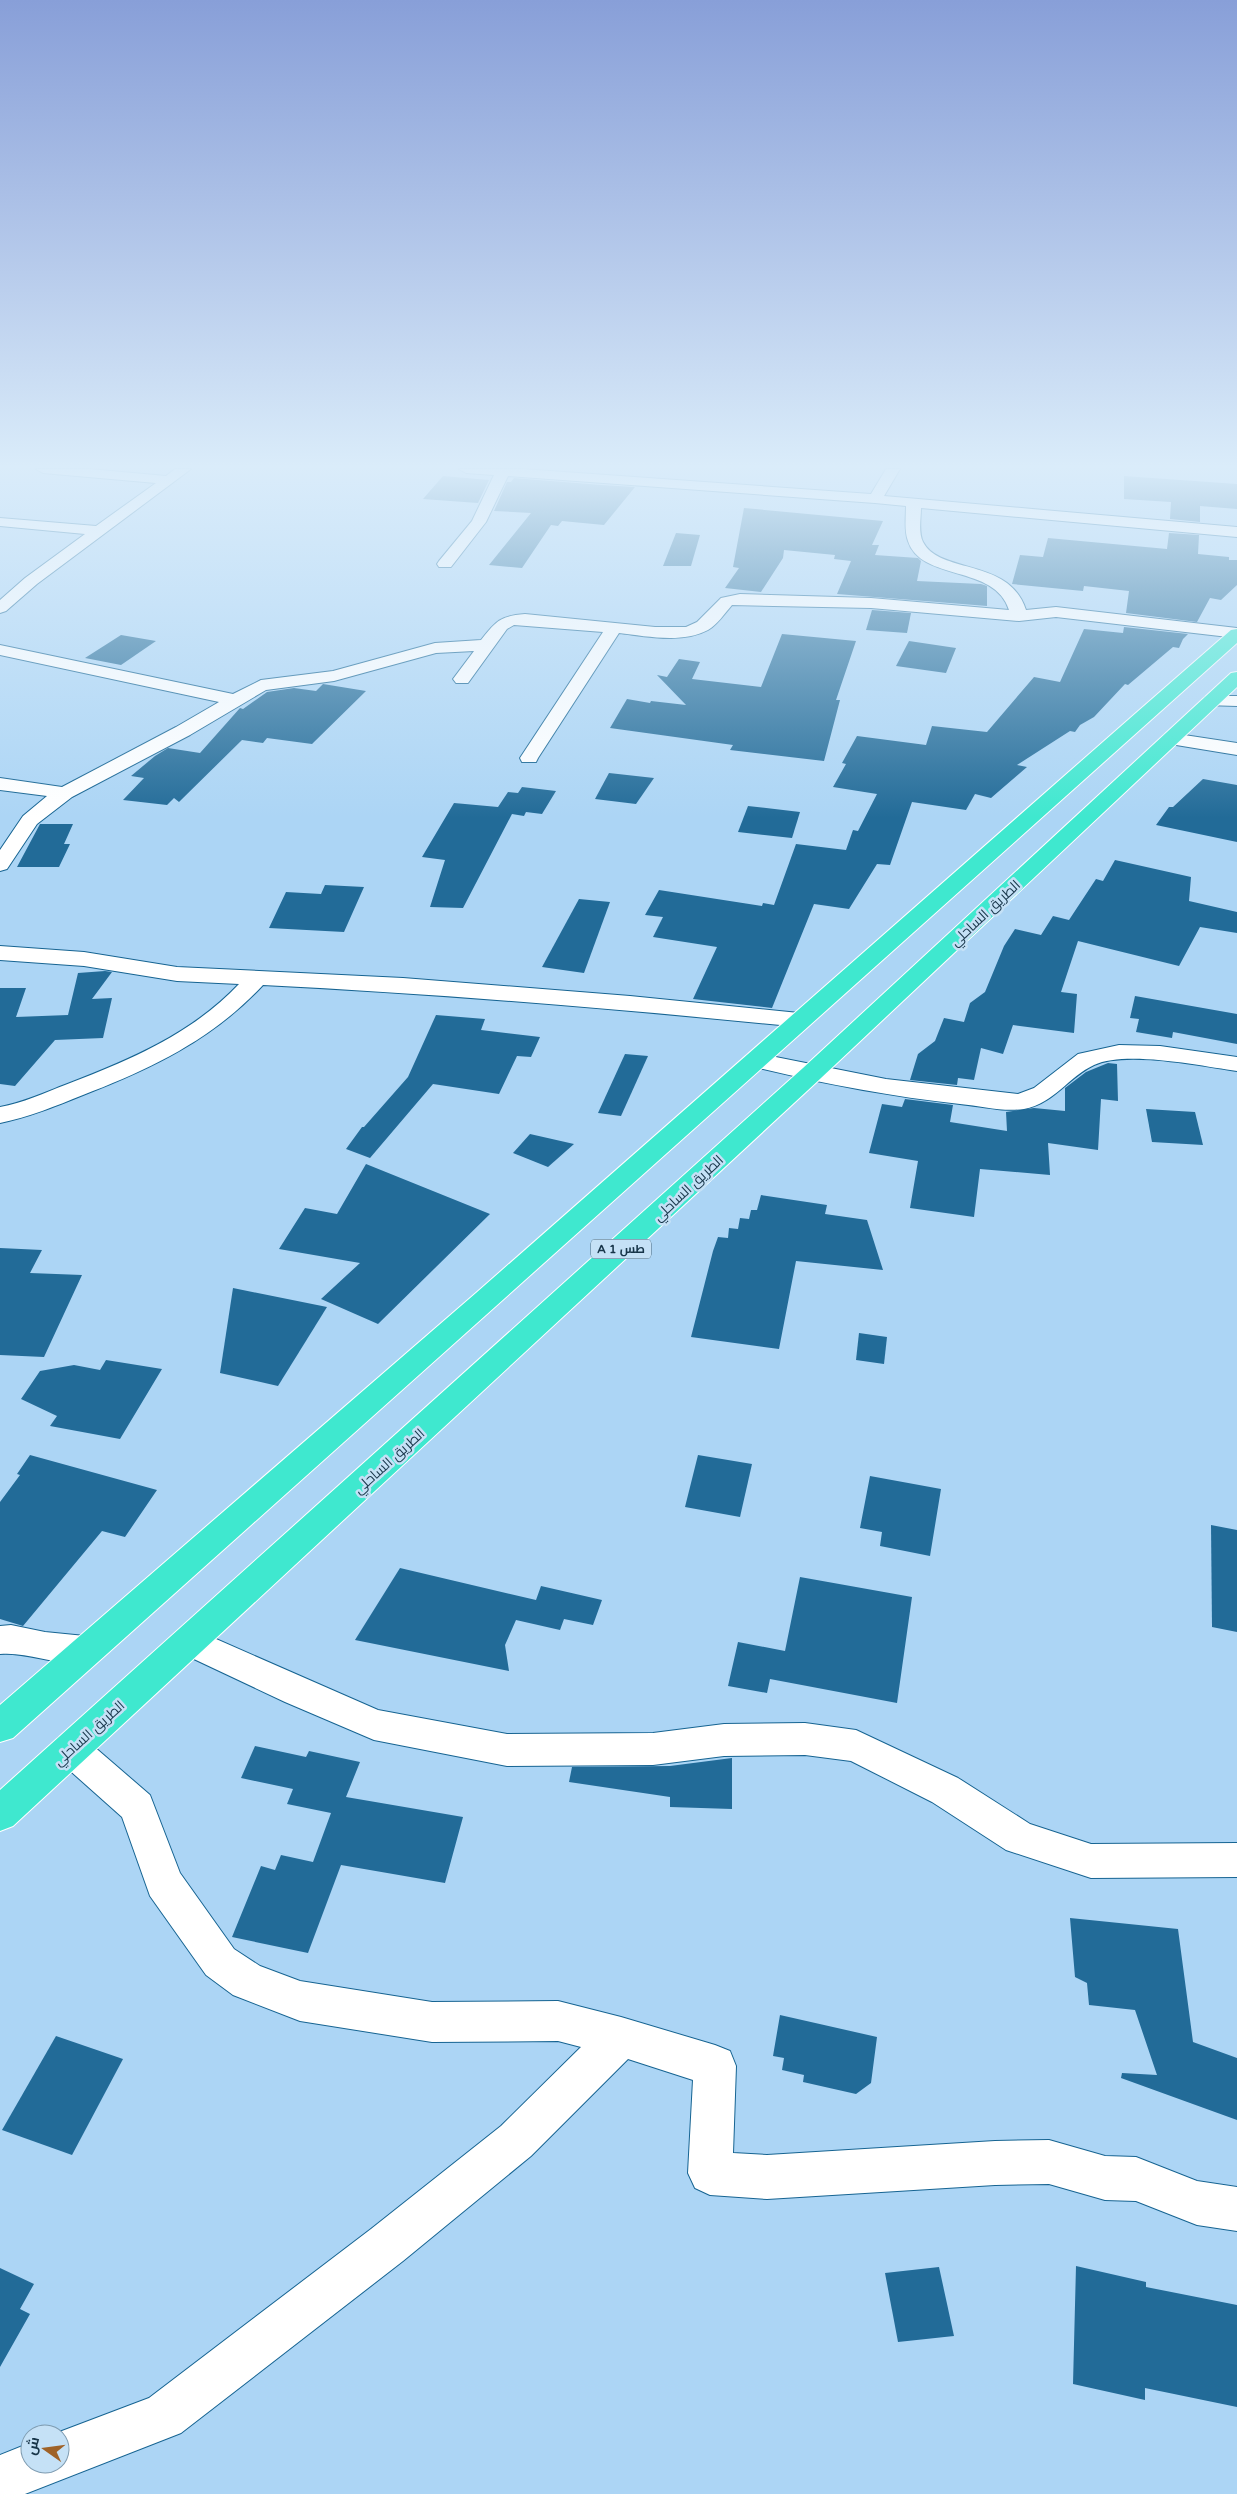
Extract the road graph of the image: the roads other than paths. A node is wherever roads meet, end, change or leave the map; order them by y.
1 (21, 585) edge
2 (1000, 585) edge
3 (6, 596) edge
4 (0, 608) edge
5 (1019, 616) junction
6 (614, 628) junction
7 (1237, 633) edge
8 (486, 645) junction
9 (0, 650) edge
10 (1237, 677) edge
11 (462, 679) dead end
12 (236, 700) junction
13 (1224, 701) edge
14 (1171, 739) junction
15 (1237, 748) edge
16 (529, 758) dead end
17 (0, 784) edge
18 (65, 794) junction
19 (0, 865) edge
20 (0, 953) edge
21 (257, 978) junction
22 (799, 1020) junction
23 (756, 1060) junction
24 (1237, 1064) edge
25 (812, 1073) junction
26 (0, 1115) edge
27 (0, 1640) edge
28 (191, 1642) junction
29 (85, 1650) junction
30 (0, 1727) edge
31 (71, 1749) junction
32 (0, 1814) edge
33 (1237, 1860) edge
34 (622, 2037) junction
35 (1237, 2209) edge
36 (70, 2452) edge
37 (20, 2472) edge
38 (0, 2479) edge

1 - 3 street
2 - 5 street
3 - 4 street
5 - 6 street
5 - 7 street
6 - 8 street
6 - 16 street
7 - 22 highway
8 - 11 street
8 - 12 street
9 - 12 street
10 - 13 highway, الطريق الساحلي / A 1 طس
12 - 18 street
13 - 14 highway, الطريق الساحلي / A 1 طس
14 - 15 street
14 - 25 highway, الطريق الساحلي / A 1 طس
17 - 18 street
18 - 19 street
20 - 21 street
21 - 22 street
21 - 26 street
22 - 23 highway
23 - 25 street
23 - 29 highway
24 - 25 street
25 - 28 highway, الطريق الساحلي / A 1 طس
27 - 29 street
28 - 31 highway, الطريق الساحلي / A 1 طس
28 - 33 street
29 - 30 highway
31 - 32 highway, الطريق الساحلي / A 1 طس
31 - 34 street
34 - 35 street
34 - 36 street
37 - 38 street

